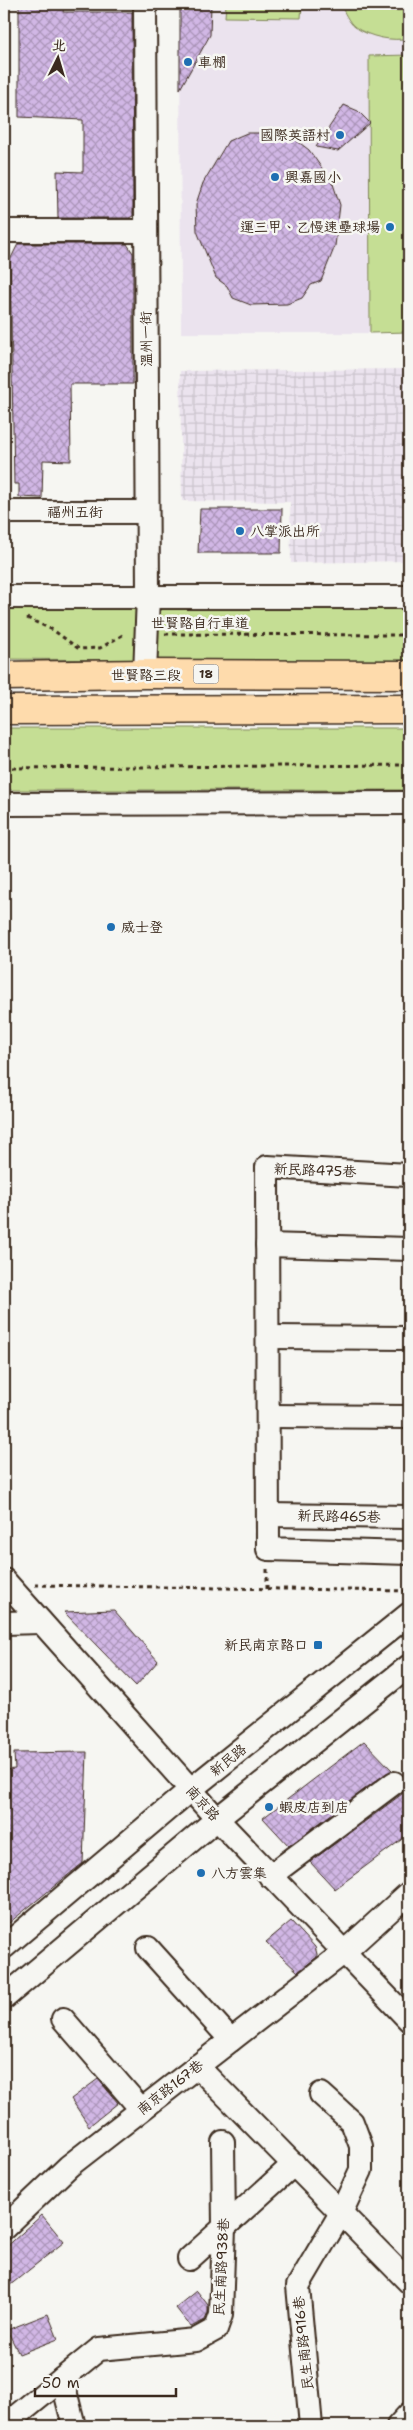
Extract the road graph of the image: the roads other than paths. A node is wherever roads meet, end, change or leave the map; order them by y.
1 (145, 4) edge
2 (4, 231) edge
3 (145, 231) junction
4 (4, 512) edge
5 (147, 512) junction
6 (148, 596) junction
7 (4, 597) edge
8 (409, 597) edge
9 (146, 674) junction
10 (409, 675) edge
11 (4, 676) edge
12 (409, 709) edge
13 (4, 710) edge
14 (4, 804) edge
15 (409, 804) edge
16 (409, 1175) edge
17 (267, 1245) junction
18 (409, 1249) edge
19 (268, 1337) junction
20 (409, 1338) edge
21 (269, 1416) junction
22 (409, 1417) edge
23 (268, 1515) junction
24 (409, 1517) edge
25 (409, 1553) edge
26 (6, 1582) edge
27 (409, 1614) edge
28 (42, 1622) junction
29 (4, 1623) edge
30 (409, 1666) edge
31 (394, 1783) dead end
32 (190, 1790) junction
33 (217, 1820) junction
34 (270, 1876) junction
35 (409, 1893) edge
36 (4, 1947) edge
37 (148, 1948) dead end
38 (343, 1953) junction
39 (4, 1998) edge
40 (63, 2019) dead end
41 (409, 2020) edge
42 (231, 2040) junction
43 (197, 2066) junction
44 (321, 2094) dead end
45 (141, 2109) junction
46 (223, 2142) dead end
47 (294, 2164) junction
48 (341, 2212) junction
49 (224, 2227) junction
50 (4, 2228) edge
51 (189, 2259) dead end
52 (409, 2282) edge
53 (62, 2379) junction
54 (409, 2414) edge
55 (4, 2426) edge
56 (74, 2426) edge
57 (311, 2426) edge
58 (398, 2426) edge

1 - 3 street, 溫州一街
2 - 3 street
3 - 5 street, 溫州一街
4 - 5 street, 福州五街
5 - 6 street, 溫州一街
6 - 7 street
6 - 8 street
6 - 9 street, 溫州一街
9 - 10 main road, 世賢路三段 / 18
9 - 11 main road, 世賢路三段 / 18
12 - 13 main road
14 - 15 street
16 - 17 street, 新民路475巷
17 - 18 street
17 - 19 street, 新民路475巷
19 - 20 street
19 - 21 street, 新民路475巷
21 - 22 street
21 - 23 street, 新民路475巷
23 - 24 street, 新民路465巷
23 - 25 street, 新民路475巷
26 - 28 street, 南京路
27 - 32 street, 新民路
28 - 29 street
28 - 32 street, 南京路
30 - 33 street
31 - 34 street
32 - 33 street, 南京路
32 - 36 street, 新民路
33 - 34 street, 南京路
33 - 39 street
34 - 38 street, 南京路
35 - 38 street, 南京路167巷
37 - 42 street
38 - 41 street, 南京路
38 - 42 street, 南京路167巷
40 - 45 street
42 - 43 street, 南京路167巷
43 - 45 street, 南京路167巷
43 - 47 street
44 - 48 street, 民生南路916巷
45 - 50 street, 南京路167巷
46 - 49 street, 民生南路938巷
47 - 48 street
47 - 49 street
48 - 52 street
48 - 57 street, 民生南路916巷
49 - 51 street
49 - 53 street, 民生南路938巷
53 - 55 street, 民生南路938巷
53 - 56 street
54 - 58 street

